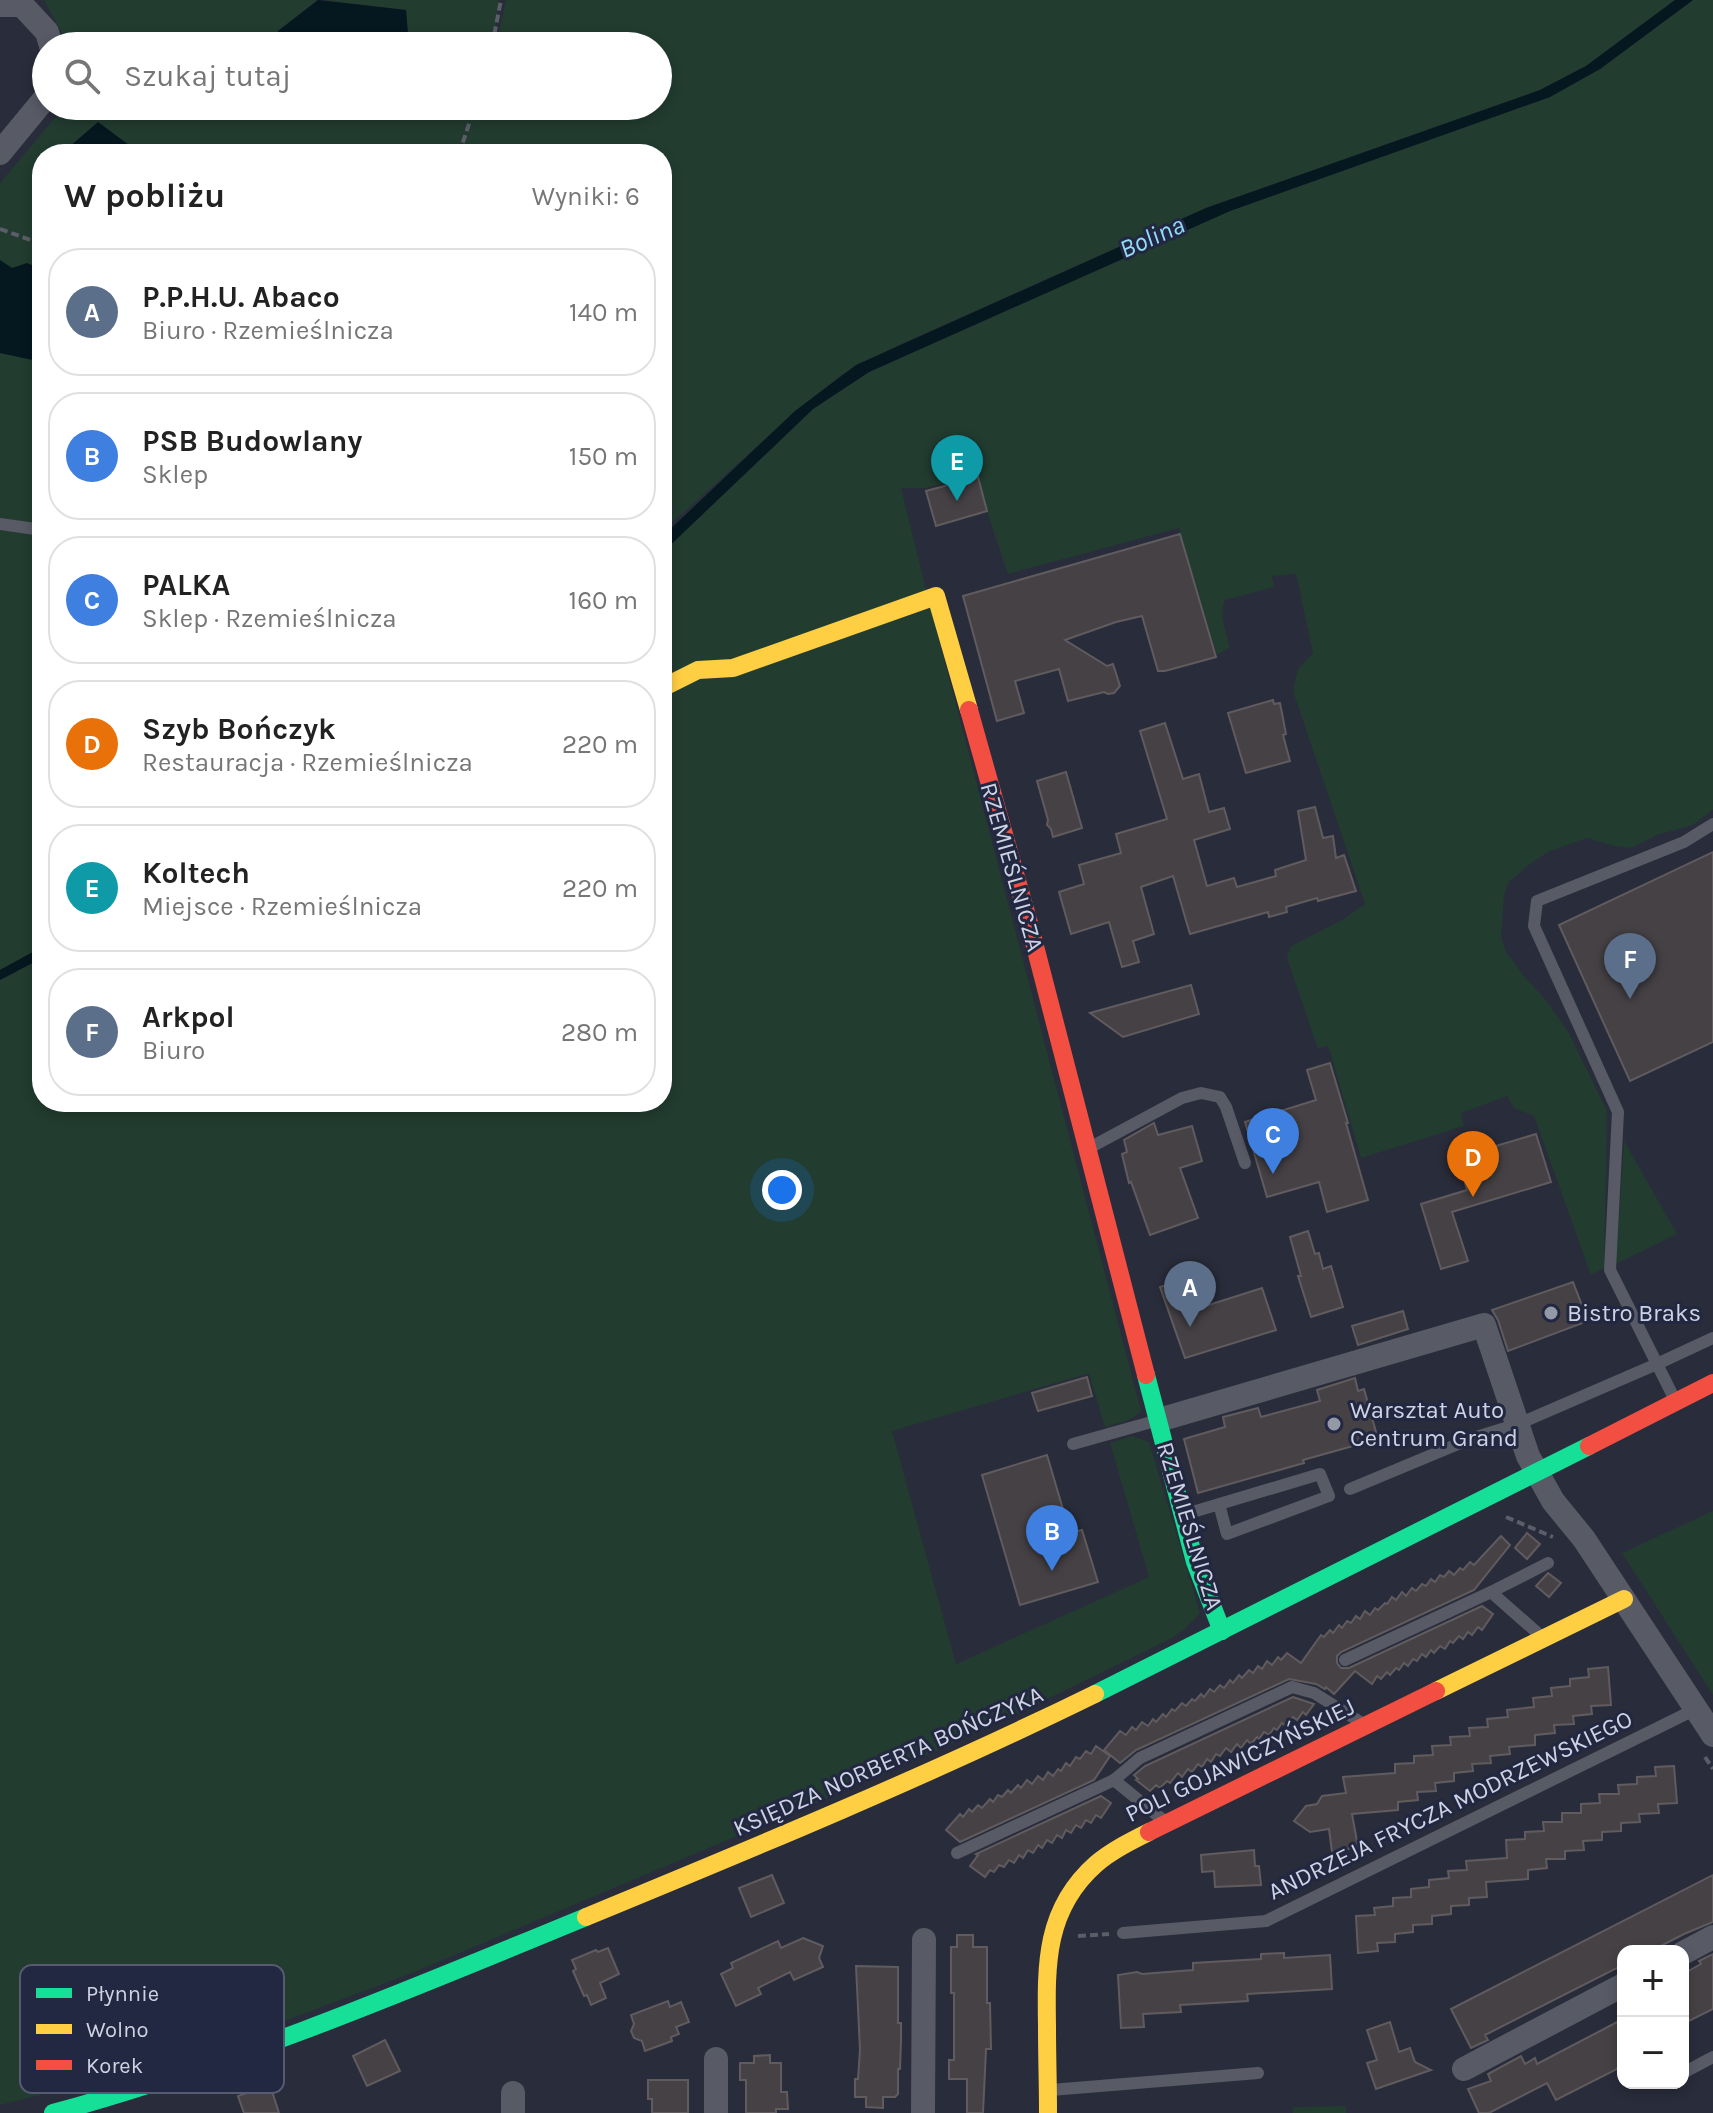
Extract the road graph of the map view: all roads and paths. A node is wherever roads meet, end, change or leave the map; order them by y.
1 (501, 0) edge
2 (0, 5) edge
3 (47, 32) edge
4 (495, 32) edge
5 (32, 114) edge
6 (470, 120) edge
7 (462, 144) edge
8 (0, 153) edge
9 (0, 229) edge
10 (32, 240) edge
11 (0, 524) edge
12 (32, 529) edge
13 (672, 683) edge
14 (1713, 824) edge
15 (1088, 1148) junction
16 (1245, 1163) dead end
17 (1713, 1338) edge
18 (1657, 1364) junction
19 (1713, 1383) edge
20 (1676, 1402) junction
21 (1159, 1420) junction
22 (1518, 1424) junction
23 (1073, 1444) dead end
24 (1536, 1473) junction
25 (1350, 1489) dead end
26 (1219, 1504) junction
27 (1183, 1515) junction
28 (1504, 1516) dead end
29 (1563, 1542) dead end
30 (1548, 1563) dead end
31 (1491, 1592) junction
32 (1624, 1599) junction
33 (1222, 1631) junction
34 (1544, 1638) junction
35 (1345, 1660) dead end
36 (1696, 1709) junction
37 (1366, 1725) junction
38 (1709, 1745) edge
39 (1713, 1769) edge
40 (1114, 1780) junction
41 (1166, 1823) junction
42 (957, 1853) dead end
43 (1123, 1933) joint
44 (1075, 1937) dead end
45 (1713, 1937) edge
46 (924, 1940) dead end
47 (1689, 1950) edge
48 (1617, 1988) edge
49 (284, 2036) edge
50 (1713, 2057) edge
51 (716, 2059) dead end
52 (1464, 2069) dead end
53 (1689, 2070) edge
54 (1258, 2073) dead end
55 (1048, 2090) junction
56 (125, 2093) edge
57 (53, 2113) edge
58 (716, 2113) edge
59 (923, 2113) edge
60 (1048, 2113) edge

1 - 4 path
2 - 3 street
5 - 8 street
6 - 7 path
9 - 10 path
11 - 12 lane
13 - 15 street, RZEMIEŚLNICZA
14 - 18 lane
15 - 16 lane
15 - 21 street, RZEMIEŚLNICZA
17 - 18 lane
18 - 20 lane
18 - 22 lane
19 - 20 street, KSIĘDZA NORBERTA BOŃCZYKA
20 - 24 street, KSIĘDZA NORBERTA BOŃCZYKA
21 - 22 street, RZEMIEŚLNICZA
21 - 23 lane
21 - 27 street, RZEMIEŚLNICZA
22 - 24 street, RZEMIEŚLNICZA
22 - 25 lane
24 - 32 street, RZEMIEŚLNICZA
24 - 33 street, KSIĘDZA NORBERTA BOŃCZYKA
26 - 26 lane
26 - 27 lane
27 - 33 street, RZEMIEŚLNICZA
28 - 29 path
30 - 31 lane
31 - 34 lane
31 - 35 lane
32 - 34 street, POLI GOJAWICZYŃSKIEJ
32 - 36 street, RZEMIEŚLNICZA
33 - 49 street, KSIĘDZA NORBERTA BOŃCZYKA
34 - 37 street, POLI GOJAWICZYŃSKIEJ
36 - 38 street, RZEMIEŚLNICZA
36 - 43 lane, ANDRZEJA FRYCZA MODRZEWSKIEGO
37 - 40 lane
37 - 41 street, POLI GOJAWICZYŃSKIEJ
38 - 39 path
40 - 41 lane
40 - 42 lane
41 - 55 street, POLI GOJAWICZYŃSKIEJ
43 - 44 path
45 - 47 street
46 - 59 street
48 - 52 street
50 - 53 lane
51 - 58 street
54 - 55 lane
55 - 60 street, POLI GOJAWICZYŃSKIEJ
56 - 57 street, KSIĘDZA NORBERTA BOŃCZYKA

